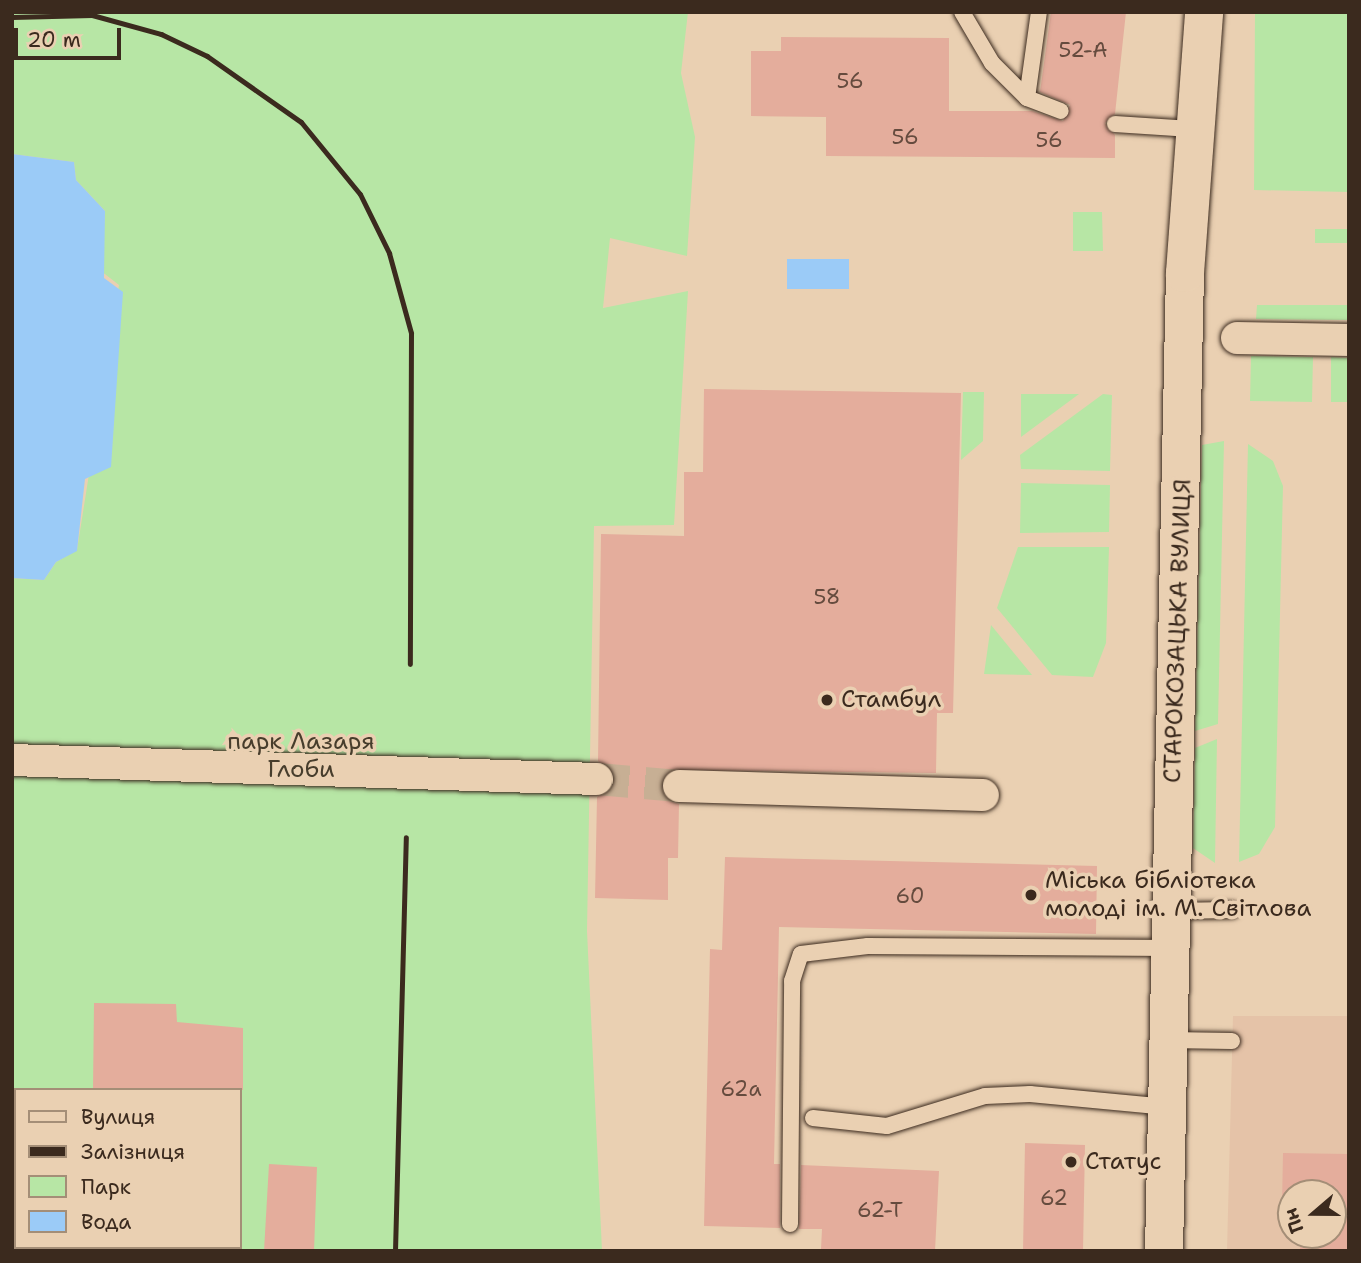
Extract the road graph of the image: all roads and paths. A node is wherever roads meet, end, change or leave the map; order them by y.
1 (962, 12) edge
2 (1039, 12) edge
3 (1204, 12) edge
4 (1027, 98) junction
5 (1060, 111) dead end
6 (1115, 124) dead end
7 (1191, 129) junction
8 (1237, 338) dead end
9 (1349, 340) edge
10 (12, 760) edge
11 (597, 779) tunnel mouth
12 (679, 786) tunnel mouth
13 (983, 795) dead end
14 (1232, 910) dead end
15 (1171, 929) junction
16 (1168, 1040) junction
17 (1232, 1041) dead end
18 (1167, 1107) junction
19 (813, 1118) dead end
20 (790, 1224) dead end
21 (1164, 1251) edge

1 - 4 lane
2 - 4 lane
3 - 7 street, СТАРОКОЗАЦЬКА ВУЛИЦЯ
4 - 5 lane
6 - 7 lane
7 - 15 street, СТАРОКОЗАЦЬКА ВУЛИЦЯ
8 - 9 street
10 - 11 street
12 - 13 street
14 - 15 lane
15 - 16 street, СТАРОКОЗАЦЬКА ВУЛИЦЯ
15 - 20 lane
16 - 17 lane
16 - 18 street, СТАРОКОЗАЦЬКА ВУЛИЦЯ
18 - 19 lane
18 - 21 street, СТАРОКОЗАЦЬКА ВУЛИЦЯ

